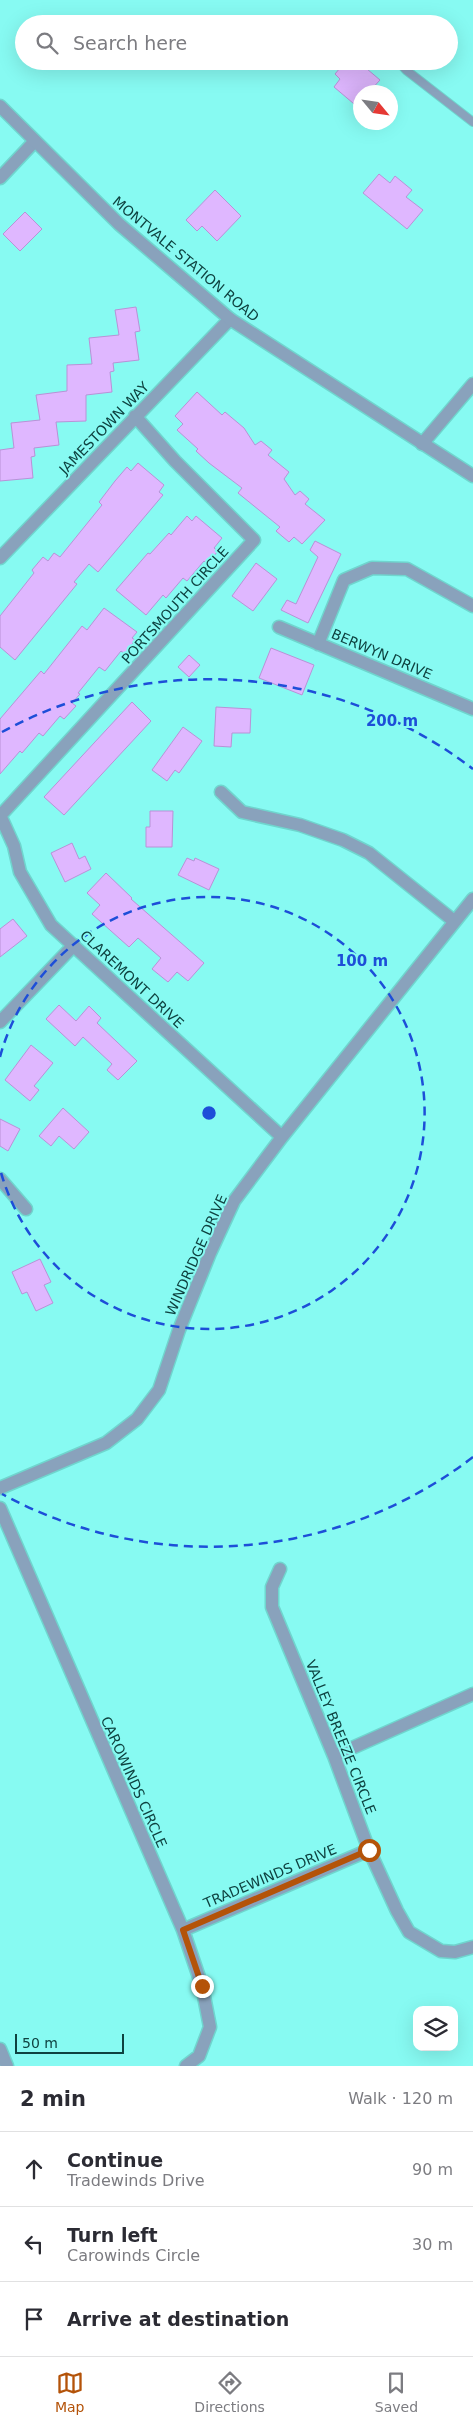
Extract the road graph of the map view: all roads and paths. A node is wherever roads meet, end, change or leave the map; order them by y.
1 (406, 70) edge
2 (0, 106) edge
3 (473, 122) edge
4 (34, 142) junction
5 (0, 178) edge
6 (230, 319) junction
7 (473, 384) edge
8 (135, 416) junction
9 (422, 444) junction
10 (473, 476) edge
11 (0, 558) edge
12 (473, 606) edge
13 (279, 627) dead end
14 (318, 644) junction
15 (473, 709) edge
16 (221, 792) dead end
17 (0, 815) edge
18 (473, 899) edge
19 (454, 920) junction
20 (74, 946) junction
21 (0, 1022) edge
22 (282, 1137) junction
23 (0, 1179) edge
24 (26, 1209) dead end
25 (0, 1488) edge
26 (0, 1508) edge
27 (280, 1569) dead end
28 (473, 1694) edge
29 (334, 1756) junction
30 (369, 1850) junction
31 (183, 1930) junction
32 (473, 1948) edge
33 (0, 2049) edge
34 (7, 2066) edge
35 (186, 2066) edge

1 - 3 lane
2 - 4 street, MONTVALE STATION ROAD
4 - 5 street
4 - 6 street, MONTVALE STATION ROAD
6 - 8 street, JAMESTOWN WAY
6 - 9 street, MONTVALE STATION ROAD
7 - 9 street
8 - 11 street, JAMESTOWN WAY
8 - 17 street, PORTSMOUTH CIRCLE
9 - 10 street, MONTVALE STATION ROAD
12 - 14 street
13 - 14 street, BERWYN DRIVE
14 - 15 street, BERWYN DRIVE
16 - 19 street
17 - 20 street, CLAREMONT DRIVE
18 - 19 street, WINDRIDGE DRIVE
19 - 22 street, WINDRIDGE DRIVE
20 - 21 street
20 - 22 street, CLAREMONT DRIVE
22 - 25 street, WINDRIDGE DRIVE
23 - 24 street
26 - 31 street, CAROWINDS CIRCLE
27 - 29 street, VALLEY BREEZE CIRCLE
28 - 29 street
29 - 30 street, VALLEY BREEZE CIRCLE
30 - 31 street, TRADEWINDS DRIVE
30 - 32 street, VALLEY BREEZE CIRCLE
31 - 35 street, CAROWINDS CIRCLE
33 - 34 street

